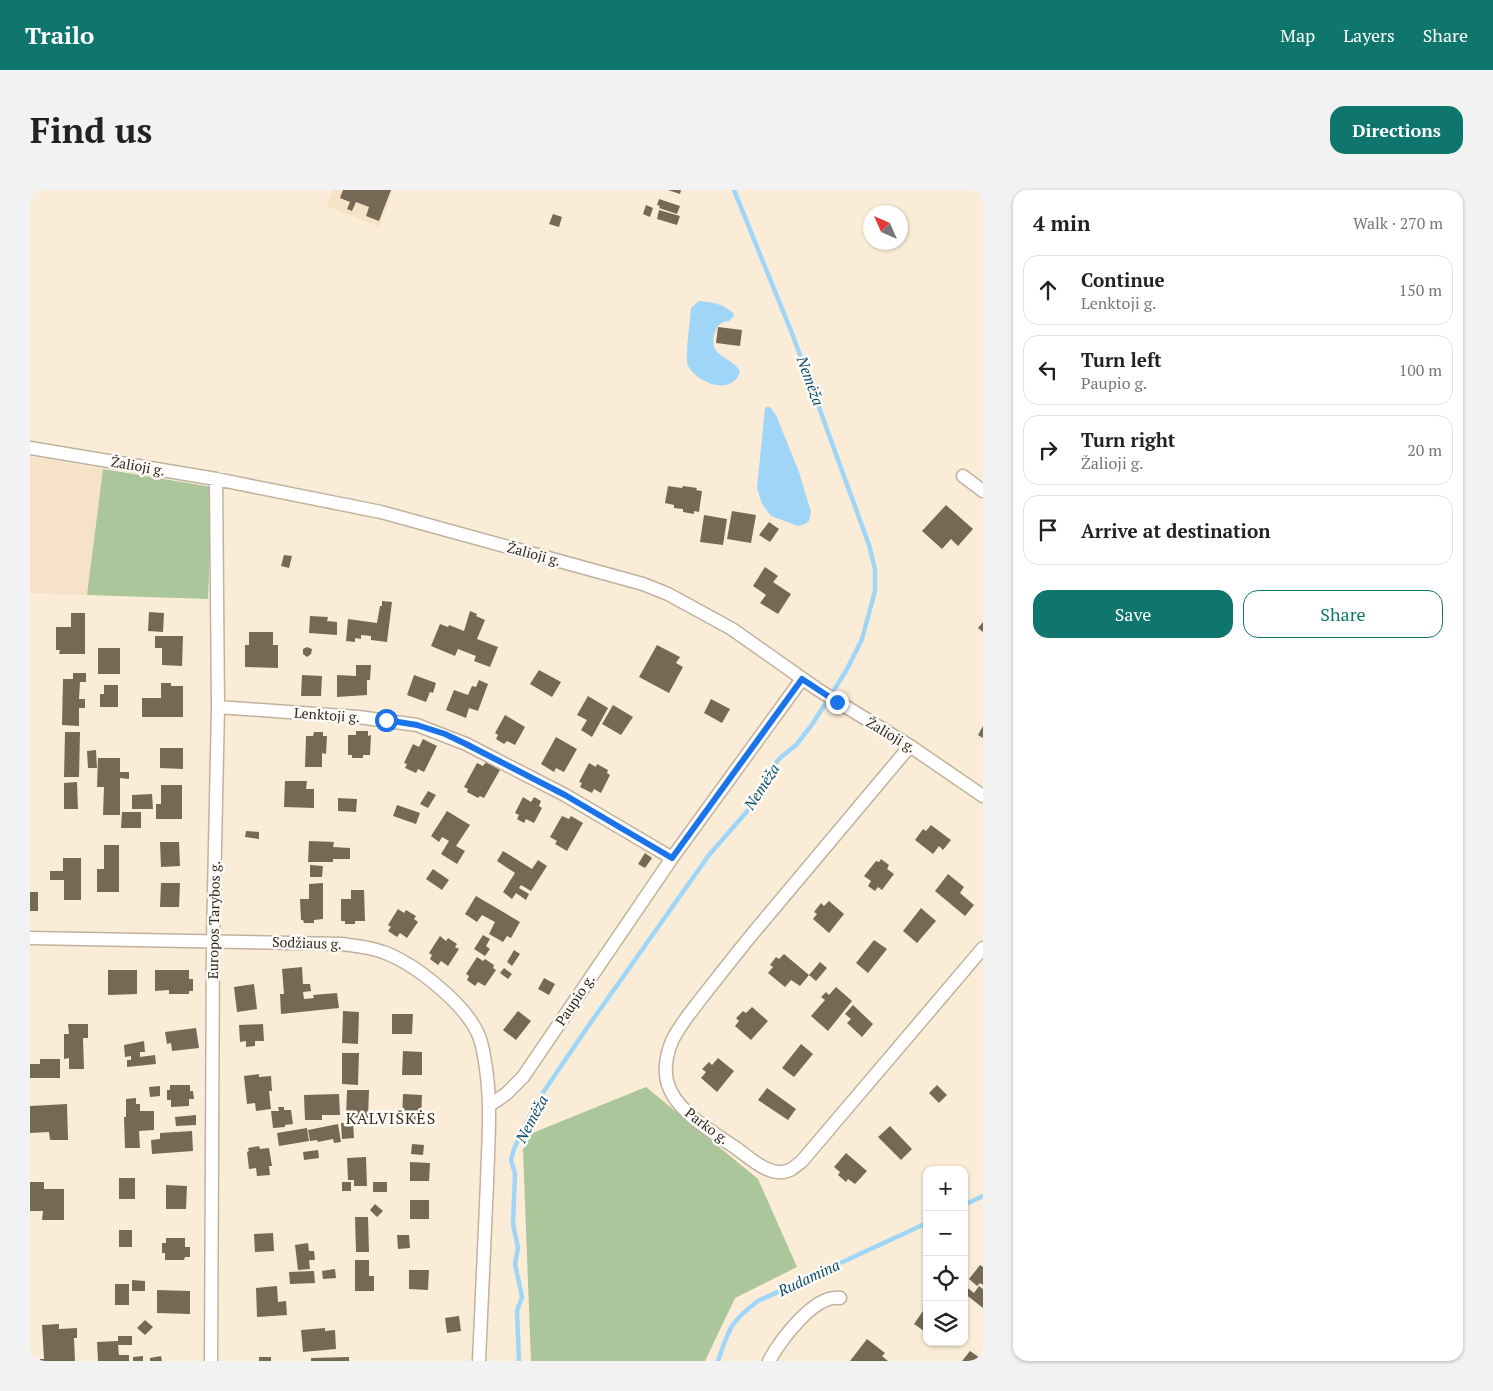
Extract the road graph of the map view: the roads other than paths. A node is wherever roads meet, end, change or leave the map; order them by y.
1 (30, 448) edge
2 (963, 476) dead end
3 (216, 479) junction
4 (983, 491) edge
5 (802, 679) junction
6 (218, 707) junction
7 (910, 746) junction
8 (983, 796) edge
9 (672, 858) junction
10 (30, 938) edge
11 (213, 941) junction
12 (983, 948) edge
13 (490, 1105) junction
14 (840, 1298) dead end
15 (211, 1361) edge
16 (480, 1361) edge
17 (770, 1361) edge

1 - 3 street, Žalioji g.
2 - 4 street
3 - 5 street, Žalioji g.
3 - 6 street, Europos Tarybos g.
5 - 7 street, Žalioji g.
5 - 9 street, Paupio g.
6 - 9 street, Lenktoji g.
6 - 11 street, Europos Tarybos g.
7 - 8 street, Žalioji g.
7 - 12 street, Parko g.
9 - 13 street, Paupio g.
10 - 11 street, Sodžiaus g.
11 - 13 street, Sodžiaus g.
11 - 15 street, Europos Tarybos g.
13 - 16 street
14 - 17 street

